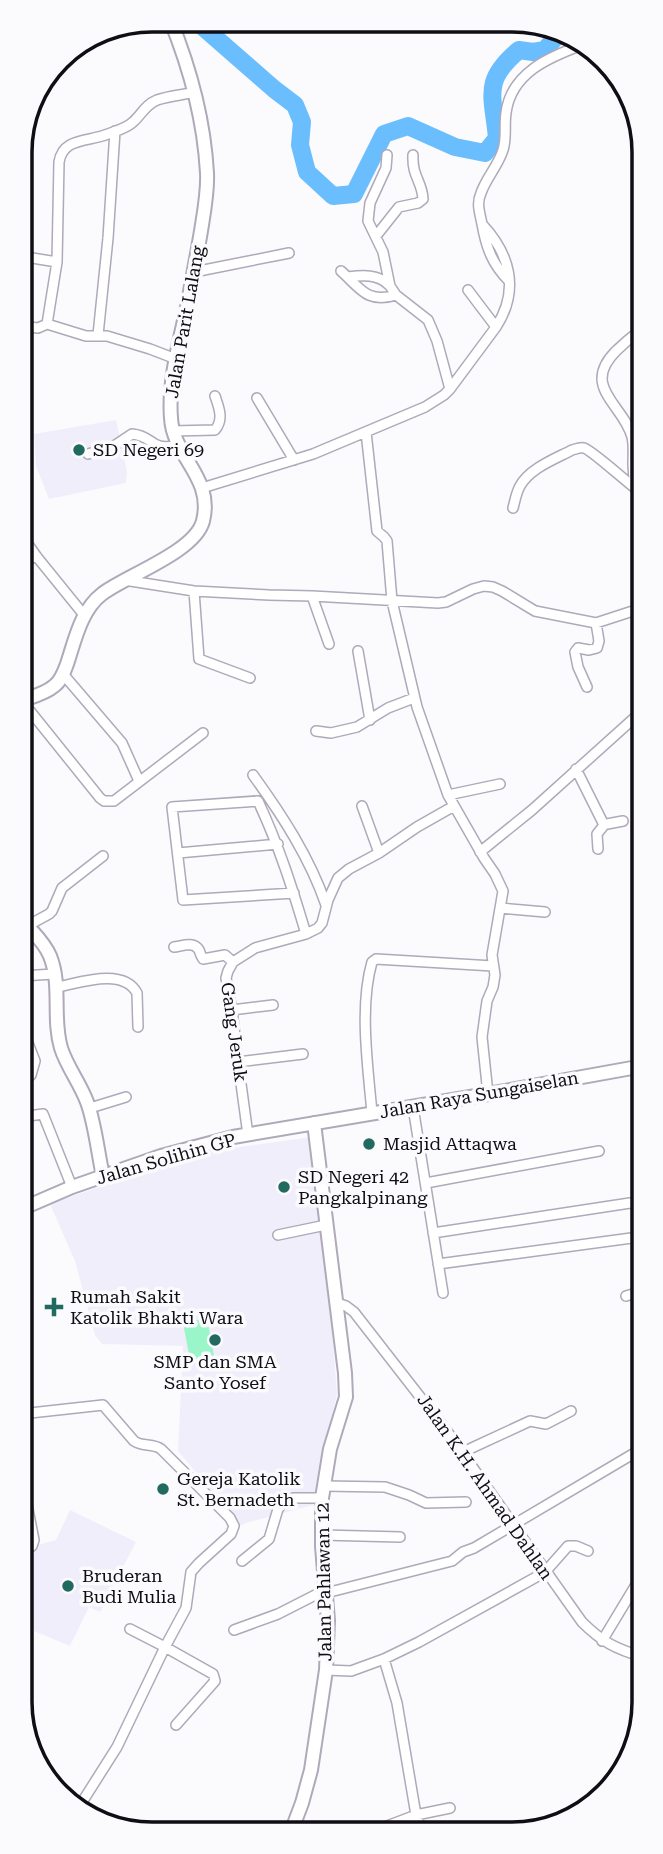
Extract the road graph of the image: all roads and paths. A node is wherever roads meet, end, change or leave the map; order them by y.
1 (175, 32) edge
2 (573, 49) edge
3 (195, 92) junction
4 (115, 131) junction
5 (387, 155) dead end
6 (413, 155) dead end
7 (376, 236) junction
8 (289, 253) dead end
9 (32, 259) edge
10 (57, 262) junction
11 (194, 272) junction
12 (390, 286) junction
13 (468, 290) dead end
14 (396, 295) junction
15 (47, 324) junction
16 (496, 327) junction
17 (32, 328) edge
18 (98, 335) junction
19 (632, 337) edge
20 (176, 359) junction
21 (450, 389) junction
22 (215, 396) dead end
23 (257, 398) dead end
24 (172, 431) junction
25 (366, 432) junction
26 (632, 436) edge
27 (178, 444) junction
28 (88, 454) dead end
29 (294, 460) junction
30 (632, 486) edge
31 (202, 488) junction
32 (513, 508) dead end
33 (32, 550) edge
34 (37, 557) junction
35 (32, 558) edge
36 (124, 580) junction
37 (194, 591) junction
38 (312, 596) junction
39 (393, 601) junction
40 (632, 611) edge
41 (85, 615) junction
42 (596, 623) junction
43 (330, 644) dead end
44 (358, 651) dead end
45 (63, 674) junction
46 (250, 678) dead end
47 (587, 687) dead end
48 (32, 697) edge
49 (414, 698) junction
50 (32, 714) edge
51 (370, 720) junction
52 (632, 720) edge
53 (316, 731) dead end
54 (203, 733) dead end
55 (576, 769) junction
56 (253, 775) dead end
57 (139, 781) junction
58 (500, 784) dead end
59 (447, 794) junction
60 (362, 806) dead end
61 (454, 806) junction
62 (623, 821) dead end
63 (605, 824) junction
64 (278, 844) junction
65 (598, 849) dead end
66 (480, 852) junction
67 (178, 853) junction
68 (379, 853) junction
69 (103, 856) dead end
70 (294, 893) junction
71 (327, 906) junction
72 (500, 908) junction
73 (545, 912) dead end
74 (32, 919) edge
75 (32, 932) edge
76 (306, 934) junction
77 (174, 947) dead end
78 (233, 962) junction
79 (493, 966) junction
80 (54, 974) junction
81 (32, 975) edge
82 (57, 987) junction
83 (273, 1005) dead end
84 (232, 1010) junction
85 (138, 1027) dead end
86 (32, 1053) edge
87 (303, 1054) dead end
88 (237, 1062) junction
89 (631, 1068) edge
90 (32, 1072) edge
91 (488, 1094) junction
92 (126, 1097) dead end
93 (413, 1107) junction
94 (90, 1108) junction
95 (372, 1114) junction
96 (32, 1116) edge
97 (314, 1122) junction
98 (248, 1135) junction
99 (599, 1151) dead end
100 (103, 1176) junction
101 (426, 1183) junction
102 (72, 1187) junction
103 (631, 1203) edge
104 (32, 1204) edge
105 (326, 1225) junction
106 (433, 1233) junction
107 (278, 1235) dead end
108 (631, 1238) edge
109 (438, 1264) junction
110 (443, 1293) dead end
111 (631, 1294) edge
112 (626, 1296) dead end
113 (337, 1303) junction
114 (571, 1411) dead end
115 (32, 1413) edge
116 (463, 1452) junction
117 (631, 1455) edge
118 (323, 1492) junction
119 (466, 1502) dead end
120 (513, 1525) junction
121 (322, 1535) junction
122 (400, 1537) dead end
123 (588, 1550) dead end
124 (242, 1561) dead end
125 (545, 1572) junction
126 (326, 1591) junction
127 (631, 1593) edge
128 (130, 1629) dead end
129 (234, 1630) dead end
130 (602, 1641) junction
131 (165, 1647) junction
132 (631, 1653) edge
133 (384, 1659) junction
134 (326, 1670) junction
135 (176, 1725) dead end
136 (83, 1800) edge
137 (450, 1808) dead end
138 (416, 1815) junction
139 (295, 1822) edge
140 (397, 1822) edge
141 (418, 1822) edge

1 - 3 main road, Jalan Parit Lalang
2 - 16 street
3 - 4 street
3 - 11 main road, Jalan Parit Lalang
4 - 10 street
4 - 18 street
5 - 7 street
6 - 7 street
7 - 12 street
8 - 11 street
9 - 10 street
10 - 15 street
11 - 20 main road, Jalan Parit Lalang
12 - 14 street
12 - 14 street
13 - 16 street
14 - 21 street
15 - 17 street
15 - 18 street
16 - 21 street
18 - 20 street
19 - 26 street
20 - 24 main road, Jalan Parit Lalang
21 - 25 street
22 - 24 street
23 - 29 street
24 - 27 main road, Jalan Parit Lalang
25 - 29 street
25 - 39 street
27 - 28 street
27 - 31 main road, Jalan Parit Lalang
29 - 31 street
30 - 32 street
31 - 36 main road, Jalan Parit Lalang
33 - 34 street
34 - 35 street
34 - 41 street
36 - 37 street
36 - 41 main road, Jalan Parit Lalang
37 - 38 street
37 - 46 street
38 - 39 street
38 - 43 street
39 - 42 street
39 - 49 street
40 - 42 street
41 - 45 main road, Jalan Parit Lalang
42 - 47 street
44 - 51 street
45 - 48 main road
45 - 57 street
49 - 51 street
49 - 59 street
50 - 57 street
51 - 53 street
52 - 55 street
54 - 57 street
55 - 63 street
55 - 66 street
56 - 71 street
58 - 59 street
59 - 61 street
60 - 68 street
61 - 66 street
61 - 68 street
62 - 63 street
63 - 65 street
64 - 67 street
64 - 67 street
64 - 70 street
66 - 72 street
67 - 70 street
68 - 71 street
69 - 74 street
70 - 76 street
71 - 76 street
72 - 73 street
72 - 79 street
75 - 80 main road
76 - 78 street, Gang Jeruk
77 - 78 street
78 - 84 street, Gang Jeruk
79 - 91 street
79 - 95 street
80 - 81 street
80 - 82 main road
82 - 85 street
82 - 94 main road
83 - 84 street
84 - 88 street, Gang Jeruk
86 - 90 street
87 - 88 street
88 - 98 street, Gang Jeruk
89 - 91 main road, Jalan Raya Sungaiselan
91 - 93 main road, Jalan Raya Sungaiselan
92 - 94 street
93 - 95 main road, Jalan Raya Sungaiselan
93 - 101 street
94 - 100 main road
95 - 97 main road, Jalan Raya Sungaiselan
96 - 102 street
97 - 98 main road, Jalan Solihin GP
97 - 105 main road, Jalan Pahlawan 12
98 - 100 main road, Jalan Solihin GP
99 - 101 street
100 - 102 main road, Jalan Solihin GP
101 - 106 street
102 - 104 main road, Jalan Solihin GP
103 - 106 street
105 - 107 street
105 - 113 main road, Jalan Pahlawan 12
106 - 109 street
108 - 109 street
109 - 110 street
111 - 112 street
113 - 116 street, Jalan K.H. Ahmad Dahlan
113 - 118 main road, Jalan Pahlawan 12
114 - 116 street
115 - 131 street
116 - 120 street, Jalan K.H. Ahmad Dahlan
117 - 120 street
118 - 119 street
118 - 121 main road, Jalan Pahlawan 12
118 - 124 street
120 - 125 street, Jalan K.H. Ahmad Dahlan
120 - 126 street
121 - 122 street
121 - 126 main road, Jalan Pahlawan 12
123 - 125 street
125 - 130 street, Jalan K.H. Ahmad Dahlan
125 - 133 street
126 - 129 street
126 - 134 main road, Jalan Pahlawan 12
127 - 130 street
128 - 131 street
130 - 132 street, Jalan K.H. Ahmad Dahlan
131 - 135 street
131 - 136 street
133 - 134 street
133 - 138 street
134 - 139 main road, Jalan Pahlawan 12
137 - 138 street
138 - 140 street
138 - 141 street

